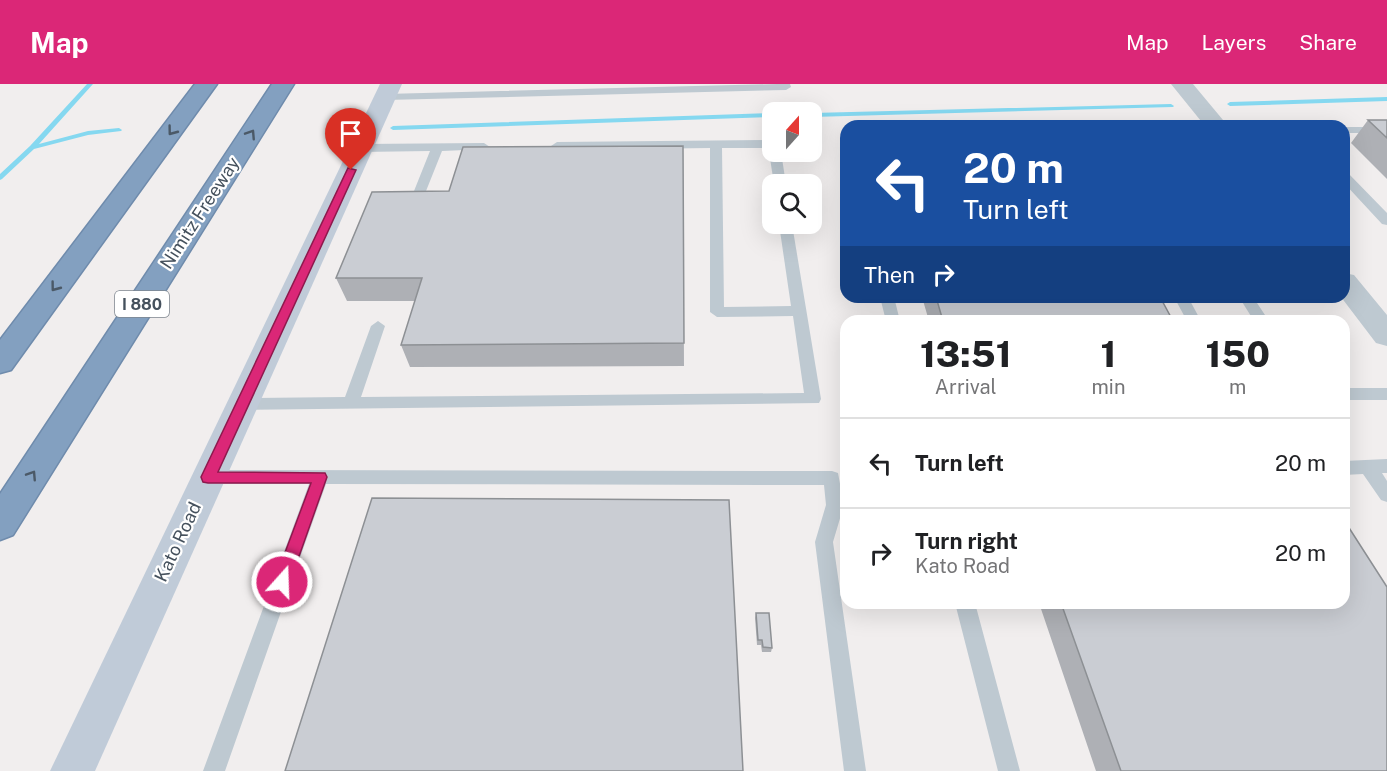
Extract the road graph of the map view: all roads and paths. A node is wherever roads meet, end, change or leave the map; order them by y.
1 (206, 84) edge
2 (283, 84) edge
3 (457, 84) edge
4 (785, 84) edge
5 (1182, 84) edge
6 (713, 86) edge
7 (388, 91) edge
8 (453, 95) junction
9 (1205, 120) edge
10 (1350, 130) edge
11 (1387, 130) edge
12 (762, 144) edge
13 (716, 145) junction
14 (495, 147) edge
15 (542, 147) edge
16 (361, 148) junction
17 (437, 148) junction
18 (1350, 182) edge
19 (418, 196) edge
20 (1387, 221) edge
21 (787, 234) edge
22 (1350, 289) edge
23 (799, 311) junction
24 (378, 326) dead end
25 (1387, 335) edge
26 (0, 362) edge
27 (1350, 394) edge
28 (1387, 394) edge
29 (351, 403) junction
30 (243, 404) junction
31 (1387, 466) edge
32 (1368, 467) junction
33 (1350, 468) edge
34 (208, 477) junction
35 (320, 477) junction
36 (1387, 495) edge
37 (0, 524) edge
38 (967, 609) edge
39 (72, 771) edge
40 (214, 771) edge
41 (855, 771) edge
42 (1009, 771) edge

1 -> 26 highway
37 -> 2 highway, Nimitz Freeway / I 880
3 - 8 lane
4 - 6 lane
5 - 9 street
6 - 8 lane
7 - 8 lane
7 - 16 street, Kato Road
10 - 11 lane
12 - 13 lane
13 - 15 lane
13 - 23 lane
14 - 17 lane
16 - 17 lane
16 - 30 street, Kato Road
17 - 19 lane
18 - 20 lane
21 - 23 lane
22 - 25 street
23 - 29 lane
24 - 29 lane
27 - 28 lane
29 - 30 lane
30 - 34 street, Kato Road
31 - 32 lane
32 - 33 lane
32 - 36 lane
34 - 35 lane
34 - 39 street, Kato Road
35 - 40 lane
35 - 41 lane
38 - 42 lane

